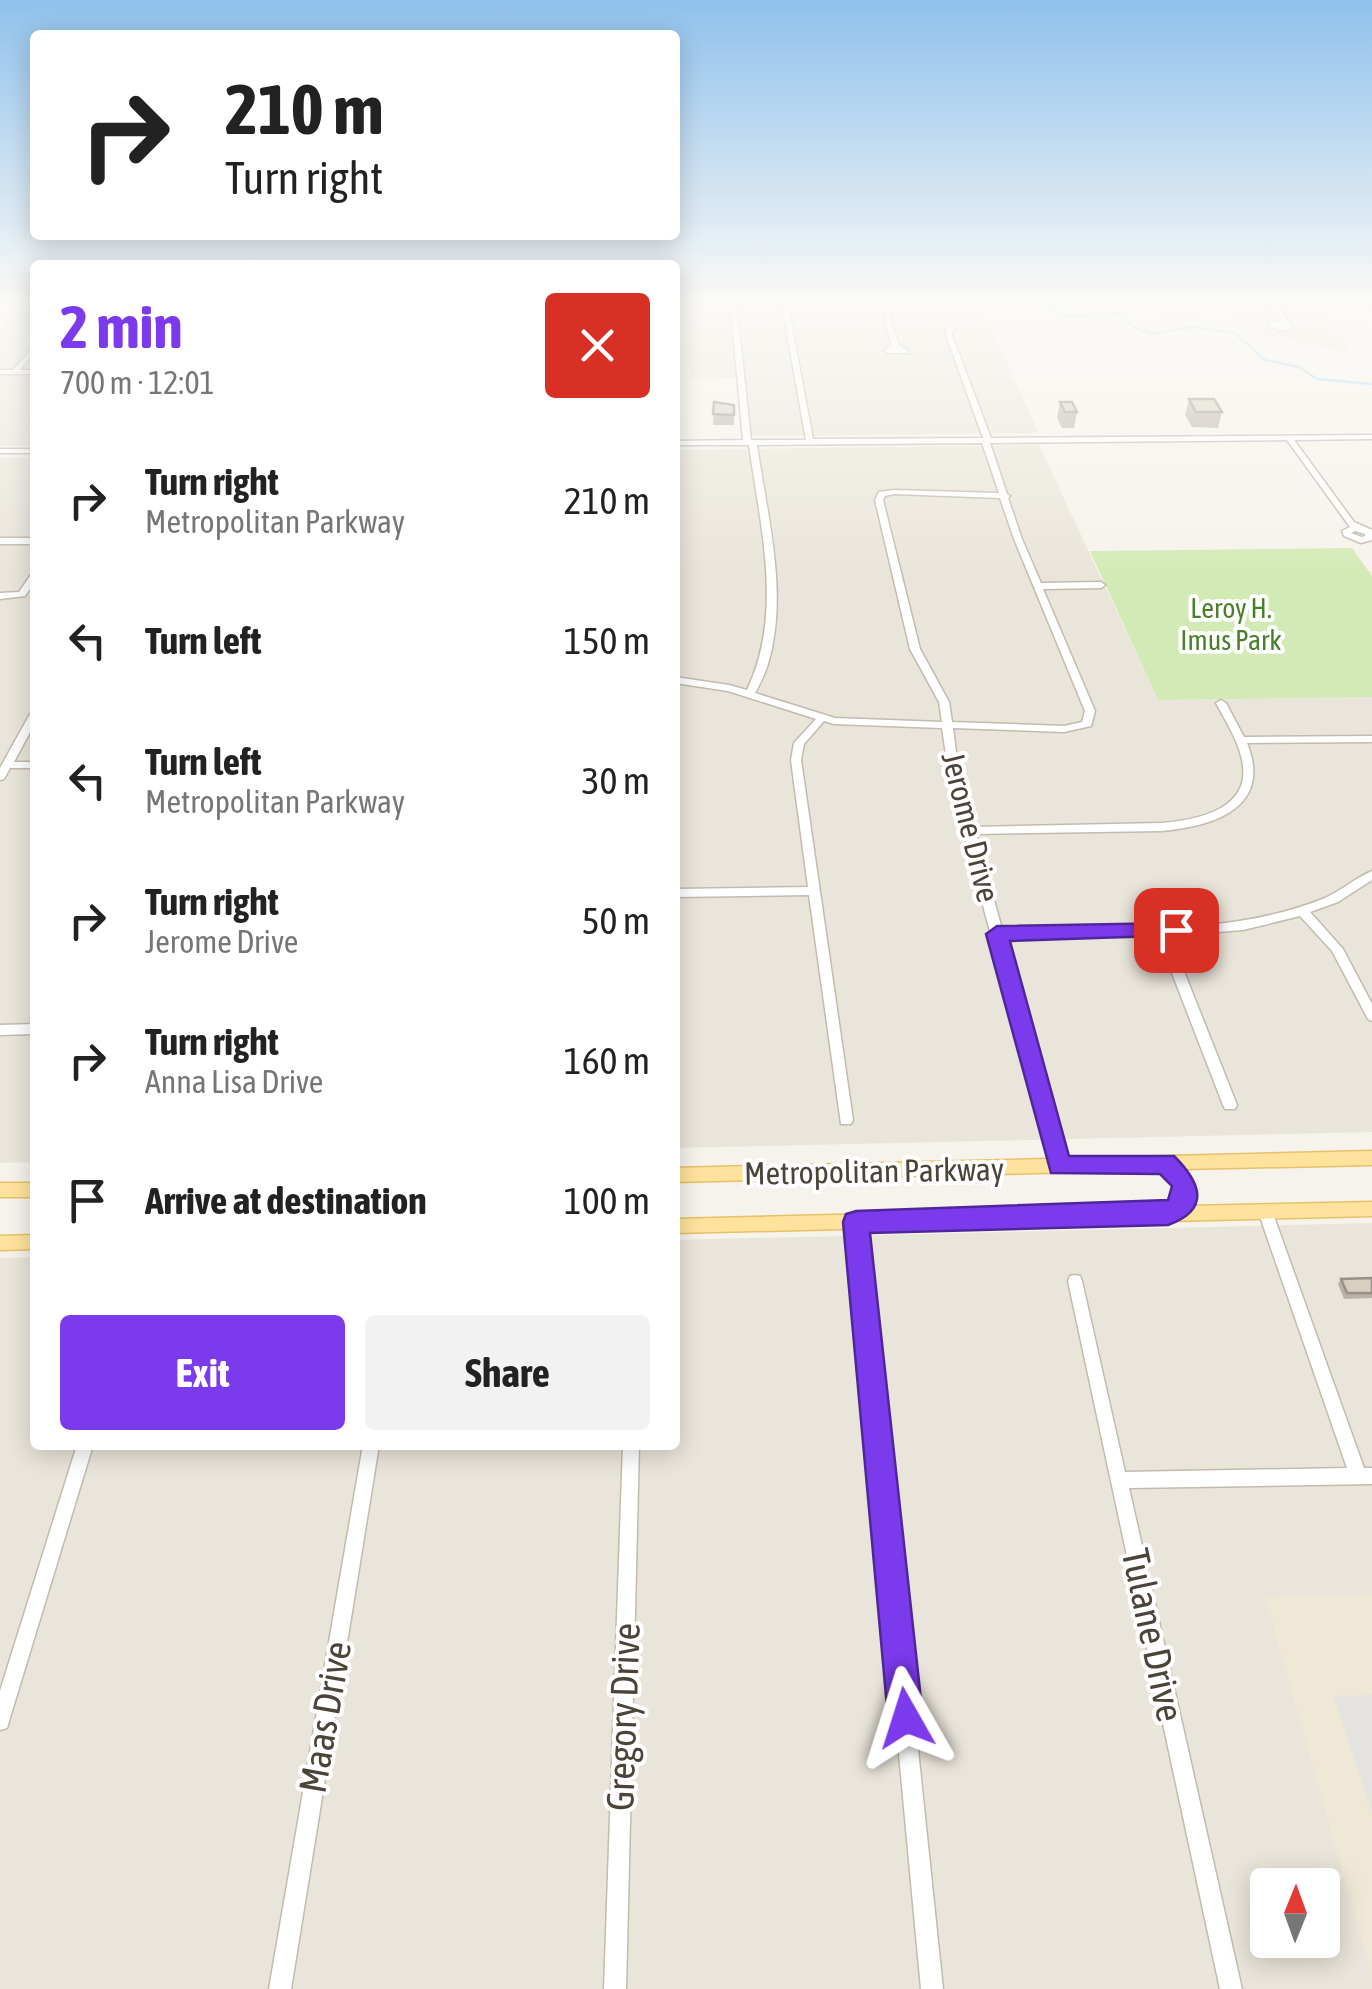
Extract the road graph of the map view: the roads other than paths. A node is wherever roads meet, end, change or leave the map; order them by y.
1 (744, 393) edge
2 (801, 393) edge
3 (970, 393) edge
4 (1372, 437) edge
5 (1289, 438) junction
6 (987, 440) junction
7 (810, 442) junction
8 (750, 443) junction
9 (680, 444) edge
10 (0, 451) edge
11 (30, 451) edge
12 (1006, 496) junction
13 (1362, 529) dead end
14 (0, 541) edge
15 (30, 541) edge
16 (30, 582) edge
17 (1038, 586) junction
18 (1101, 586) dead end
19 (0, 596) edge
20 (680, 681) edge
21 (750, 694) junction
22 (1220, 704) dead end
23 (821, 719) junction
24 (30, 723) edge
25 (946, 726) junction
26 (1372, 739) edge
27 (1240, 740) junction
28 (6, 765) junction
29 (30, 765) edge
30 (0, 777) edge
31 (969, 831) junction
32 (1372, 875) edge
33 (815, 890) junction
34 (680, 893) edge
35 (1304, 913) junction
36 (1162, 930) junction
37 (997, 934) junction
38 (1372, 1016) edge
39 (30, 1028) edge
40 (0, 1030) edge
41 (1230, 1104) dead end
42 (846, 1120) dead end
43 (1372, 1158) edge
44 (1166, 1163) junction
45 (1060, 1166) junction
46 (680, 1176) edge
47 (0, 1190) edge
48 (30, 1190) edge
49 (1372, 1209) edge
50 (1265, 1211) junction
51 (1168, 1214) junction
52 (856, 1222) junction
53 (680, 1226) edge
54 (30, 1242) edge
55 (0, 1243) edge
56 (1076, 1281) dead end
57 (82, 1450) edge
58 (370, 1450) edge
59 (631, 1450) edge
60 (1365, 1476) edge
61 (1119, 1480) junction
62 (0, 1722) edge
63 (280, 1989) edge
64 (615, 1989) edge
65 (932, 1989) edge
66 (1231, 1989) edge

1 - 8 street
2 - 7 street
3 - 6 street
4 - 5 street
5 - 6 street
5 - 13 street
6 - 7 street
6 - 12 street
7 - 8 street
8 - 9 street
8 - 21 street
10 - 11 street
12 - 17 street
12 - 25 street, Jerome Drive
14 - 15 street
16 - 19 street
17 - 18 street
17 - 25 street
20 - 21 street
21 - 23 street
22 - 27 street
23 - 25 street
23 - 33 street
24 - 28 street
25 - 31 street, Jerome Drive
26 - 27 street
27 - 31 street
28 - 29 street
28 - 30 street
31 - 37 street, Jerome Drive
32 - 35 street
33 - 34 street
33 - 42 street
35 - 36 street
35 - 38 street
36 - 37 street
36 - 41 street
37 - 45 street, Jerome Drive
39 - 40 street
43 - 44 main road, Metropolitan Parkway
44 - 45 main road, Metropolitan Parkway
44 - 51 main road
45 - 46 main road, Metropolitan Parkway
47 - 48 main road
49 - 50 main road, Metropolitan Parkway
50 - 51 main road, Metropolitan Parkway
50 - 60 street
51 - 52 main road, Metropolitan Parkway
52 - 53 main road, Metropolitan Parkway
52 - 65 street
54 - 55 main road
56 - 61 street, Tulane Drive
57 - 62 street
58 - 63 street, Maas Drive
59 - 64 street, Gregory Drive
60 - 61 street
61 - 66 street, Tulane Drive

